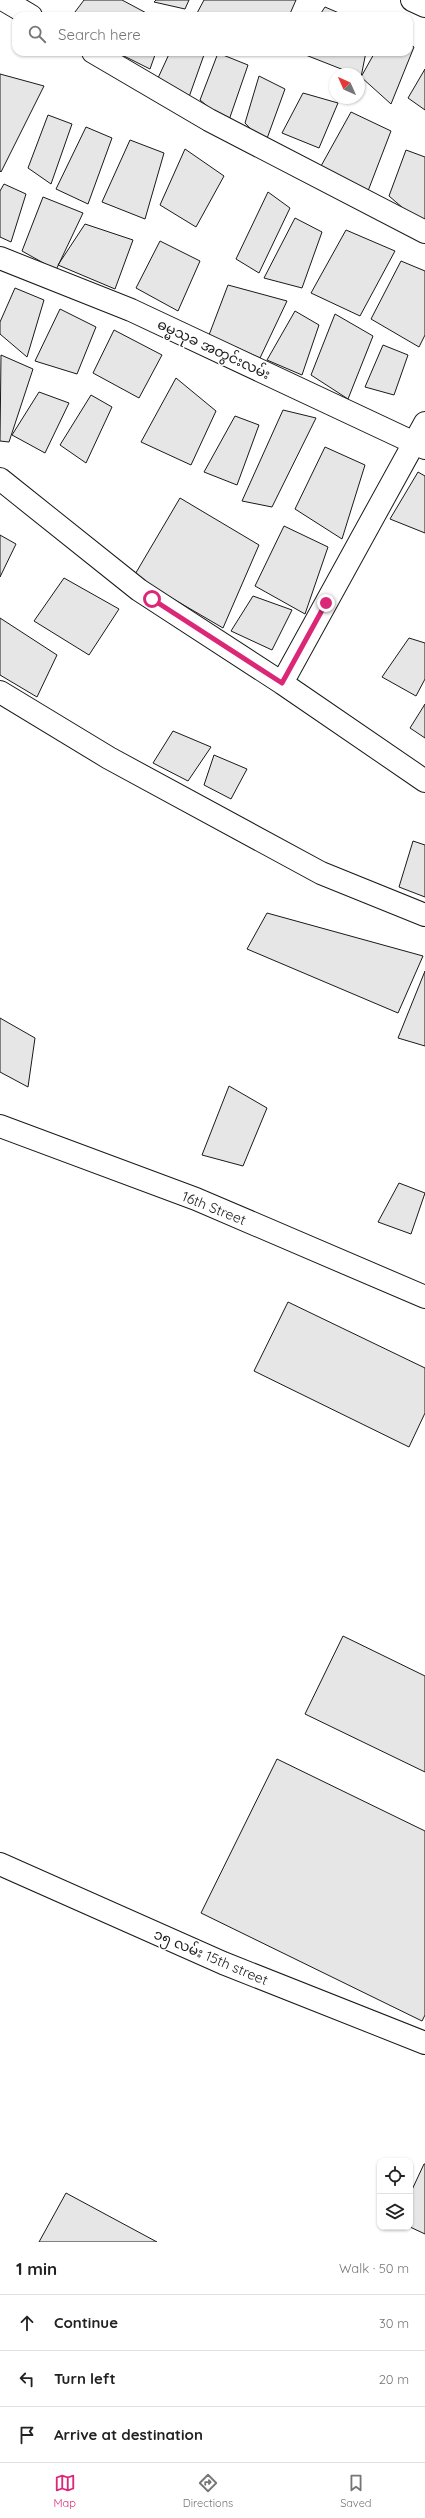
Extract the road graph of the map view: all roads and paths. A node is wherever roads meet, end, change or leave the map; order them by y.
1 (4, 0) edge
2 (412, 0) edge
3 (425, 6) edge
4 (24, 12) edge
5 (100, 56) edge
6 (425, 232) edge
7 (0, 258) edge
8 (425, 423) edge
9 (420, 445) edge
10 (0, 479) edge
11 (282, 683) junction
12 (0, 692) edge
13 (425, 781) edge
14 (425, 915) edge
15 (0, 1126) edge
16 (425, 1297) edge
17 (0, 1864) edge
18 (425, 2044) edge

1 - 4 street
2 - 3 street
5 - 6 street
7 - 9 street, ဓမ္မသုခ အတွင်းလမ်း
8 - 9 street
9 - 11 street
10 - 11 street
11 - 13 street
12 - 14 street
15 - 16 street, 16th Street
17 - 18 street, ၁၅ လမ်း 15th street

